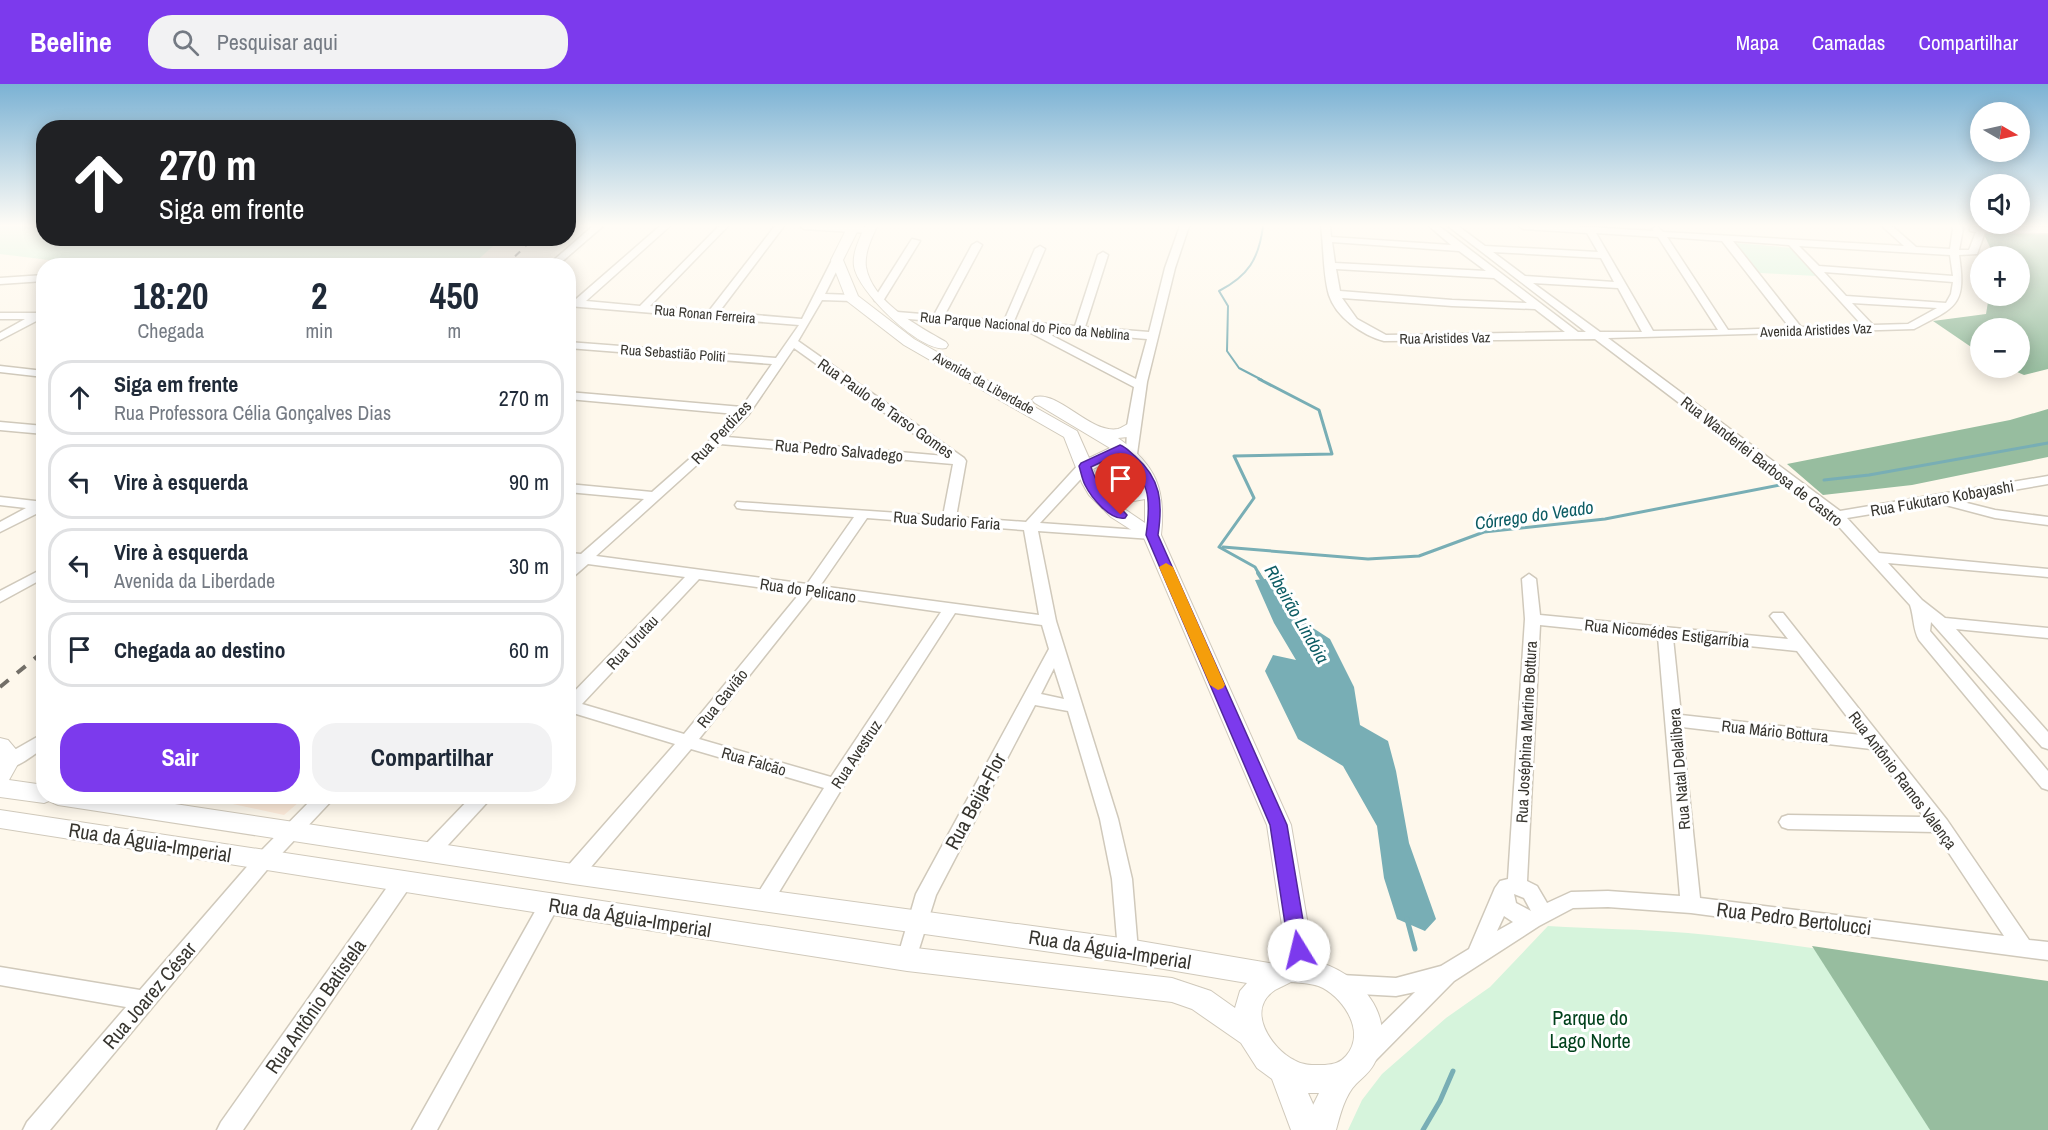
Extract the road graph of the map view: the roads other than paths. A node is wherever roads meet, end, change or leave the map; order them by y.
1 (608, 275) edge
2 (676, 275) edge
3 (742, 275) edge
4 (830, 275) edge
5 (843, 275) edge
6 (863, 275) edge
7 (894, 275) edge
8 (961, 275) edge
9 (1029, 275) edge
10 (1097, 275) edge
11 (1167, 275) edge
12 (1331, 275) edge
13 (1494, 275) edge
14 (1497, 275) joint
15 (1517, 275) edge
16 (1614, 275) edge
17 (1687, 275) edge
18 (1754, 275) edge
19 (1822, 275) edge
20 (1899, 275) edge
21 (1957, 275) edge
22 (36, 279) edge
23 (1523, 279) junction
24 (1958, 279) junction
25 (0, 282) edge
26 (1620, 285) junction
27 (1334, 294) junction
28 (819, 297) junction
29 (852, 298) junction
30 (879, 299) junction
31 (1843, 299) junction
32 (576, 301) edge
33 (576, 304) edge
34 (1537, 306) junction
35 (1949, 306) junction
36 (642, 309) junction
37 (36, 315) edge
38 (711, 315) junction
39 (897, 315) junction
40 (0, 316) edge
41 (36, 317) edge
42 (938, 318) junction
43 (806, 322) junction
44 (1008, 324) junction
45 (1027, 326) junction
46 (1870, 328) junction
47 (1079, 330) junction
48 (1798, 331) junction
49 (1725, 333) junction
50 (1574, 334) junction
51 (1594, 334) junction
52 (1649, 334) junction
53 (1154, 336) junction
54 (0, 337) edge
55 (792, 342) junction
56 (576, 346) edge
57 (778, 361) junction
58 (0, 369) edge
59 (36, 371) edge
60 (1139, 385) junction
61 (576, 396) edge
62 (745, 411) junction
63 (0, 426) edge
64 (1131, 428) junction
65 (36, 429) edge
66 (1097, 432) junction
67 (718, 440) junction
68 (1126, 453) junction
69 (960, 461) junction
70 (1085, 466) junction
71 (2048, 480) edge
72 (1152, 488) junction
73 (576, 489) edge
74 (656, 496) junction
75 (1101, 497) junction
76 (1940, 499) junction
77 (0, 501) edge
78 (36, 505) edge
79 (742, 505) dead end
80 (36, 509) edge
81 (863, 514) junction
82 (1837, 516) junction
83 (949, 519) junction
84 (2048, 521) edge
85 (1030, 525) junction
86 (0, 528) edge
87 (1152, 535) junction
88 (1875, 557) junction
89 (576, 558) edge
90 (586, 559) junction
91 (576, 567) edge
92 (2048, 573) edge
93 (695, 575) junction
94 (36, 577) edge
95 (1529, 579) dead end
96 (810, 590) junction
97 (0, 597) edge
98 (1917, 603) junction
99 (951, 608) junction
100 (1778, 616) dead end
101 (1533, 619) junction
102 (1048, 621) junction
103 (1923, 621) junction
104 (1942, 623) junction
105 (2048, 633) edge
106 (1665, 634) junction
107 (1801, 646) junction
108 (1057, 648) junction
109 (1030, 698) junction
110 (576, 701) edge
111 (1075, 706) junction
112 (576, 710) edge
113 (1675, 720) junction
114 (2028, 721) junction
115 (2048, 723) edge
116 (687, 742) junction
117 (1876, 742) junction
118 (36, 743) edge
119 (2048, 743) edge
120 (3, 761) edge
121 (2048, 783) edge
122 (835, 785) junction
123 (0, 788) edge
124 (36, 794) edge
125 (143, 804) edge
126 (319, 804) edge
127 (476, 804) edge
128 (0, 819) edge
129 (1788, 822) dead end
130 (1940, 825) junction
131 (289, 833) junction
132 (430, 852) junction
133 (264, 860) junction
134 (573, 874) junction
135 (402, 882) junction
136 (1510, 890) junction
137 (763, 901) junction
138 (549, 905) junction
139 (1690, 905) junction
140 (1537, 918) junction
141 (917, 920) junction
142 (2023, 948) junction
143 (1128, 951) junction
144 (2048, 951) edge
145 (1476, 956) junction
146 (907, 959) junction
147 (1302, 970) junction
148 (1447, 974) junction
149 (1272, 975) junction
150 (0, 976) edge
151 (1339, 984) junction
152 (143, 1000) junction
153 (1251, 1034) junction
154 (1354, 1067) junction
155 (1283, 1071) junction
156 (35, 1130) edge
157 (229, 1130) edge
158 (424, 1130) edge
159 (1306, 1130) edge
160 (1321, 1130) edge

1 - 32 street
2 - 36 street
3 - 38 street
4 - 28 street, Rua Perdizes
5 - 29 street
6 - 30 street, Avenida da Liberdade
7 - 30 street
8 - 42 street
9 - 44 street
10 - 47 street
11 - 53 street
12 - 27 street, Rua Aristides Vaz
13 - 14 street
14 - 34 street
15 - 23 street, Rua Wanderlei Barbosa de Castro
16 - 26 street
17 - 49 street
18 - 48 street
19 - 31 street
20 - 24 street
21 - 24 street
22 - 25 street
23 - 26 street
23 - 51 street, Rua Wanderlei Barbosa de Castro
24 - 35 street
26 - 52 street
27 - 34 street
27 - 50 street, Rua Aristides Vaz
28 - 29 street
28 - 43 street, Rua Perdizes
29 - 70 street, Avenida da Liberdade
30 - 39 street, Avenida da Liberdade
31 - 35 street
31 - 46 street
33 - 36 street, Rua Ronan Ferreira
34 - 50 street
35 - 46 street, Avenida Aristides Vaz
36 - 38 street, Rua Ronan Ferreira
37 - 40 street
38 - 43 street, Rua Ronan Ferreira
39 - 42 street, Rua Parque Nacional do Pico da Neblina
39 - 66 street, Avenida da Liberdade
41 - 54 street
42 - 44 street, Rua Parque Nacional do Pico da Neblina
43 - 55 street, Rua Perdizes
44 - 45 street, Rua Parque Nacional do Pico da Neblina
45 - 47 street, Rua Parque Nacional do Pico da Neblina
45 - 60 street
46 - 48 street, Avenida Aristides Vaz
47 - 53 street, Rua Parque Nacional do Pico da Neblina
48 - 49 street, Avenida Aristides Vaz
49 - 52 street, Avenida Aristides Vaz
50 - 51 street, Rua Aristides Vaz
51 - 52 street, Avenida Aristides Vaz
51 - 82 street, Rua Wanderlei Barbosa de Castro
53 - 60 street
55 - 57 street, Rua Perdizes
55 - 69 street, Rua Paulo de Tarso Gomes
56 - 57 street, Rua Sebastião Politi
57 - 62 street, Rua Perdizes
58 - 59 street
60 - 64 street
61 - 62 street
62 - 67 street, Rua Perdizes
63 - 65 street
64 - 66 street
64 - 68 street
66 - 68 street, Avenida da Liberdade
67 - 69 street, Rua Pedro Salvadego
67 - 74 street, Rua Perdizes
68 - 70 street
68 - 72 street, Avenida da Liberdade
69 - 83 street, Rua Paulo de Tarso Gomes
70 - 75 street, Avenida da Liberdade
70 - 85 street
71 - 76 street, Rua Fukutaro Kobayashi
72 - 75 street
72 - 87 street
73 - 74 street
74 - 90 street, Rua Perdizes
75 - 87 street, Avenida da Liberdade
76 - 82 street, Rua Fukutaro Kobayashi
76 - 84 street
77 - 78 street
79 - 81 street, Rua Sudario Faria
80 - 86 street
81 - 83 street, Rua Sudario Faria
81 - 96 street, Rua Gavião
82 - 88 street, Rua Wanderlei Barbosa de Castro
83 - 85 street, Rua Sudario Faria
85 - 87 street, Rua Sudario Faria
85 - 102 street
87 - 147 street
88 - 92 street
88 - 98 street, Rua Wanderlei Barbosa de Castro
89 - 90 street, Rua do Pelicano
90 - 91 street, Rua Perdizes
90 - 93 street, Rua do Pelicano
93 - 96 street, Rua do Pelicano
93 - 110 street, Rua Urutau
94 - 97 street
95 - 101 street, Rua Joséphina Martine Bottura
96 - 99 street, Rua do Pelicano
96 - 116 street, Rua Gavião
98 - 103 street, Rua Wanderlei Barbosa de Castro
98 - 104 street, Rua Wanderlei Barbosa de Castro
99 - 102 street, Rua do Pelicano
99 - 122 street, Rua Avestruz
100 - 107 street, Rua Antônio Ramos Valença
101 - 106 street, Rua Nicomédes Estigarríbia
101 - 136 street, Rua Joséphina Martine Bottura
102 - 108 street
103 - 104 street
103 - 121 street, Rua Wanderlei Barbosa de Castro
104 - 105 street
104 - 114 street, Rua Wanderlei Barbosa de Castro
106 - 107 street, Rua Nicomédes Estigarríbia
106 - 113 street, Rua Natal Delalibera
107 - 117 street, Rua Antônio Ramos Valença
108 - 109 street, Rua Beija-Flor
108 - 111 street
109 - 111 street
109 - 141 street, Rua Beija-Flor
111 - 143 street
112 - 116 street, Rua Falcão
113 - 117 street, Rua Mário Bottura
113 - 139 street, Rua Natal Delalibera
114 - 115 street
114 - 119 street, Rua Wanderlei Barbosa de Castro
116 - 122 street, Rua Falcão
116 - 134 street, Rua Gavião
117 - 130 street, Rua Antônio Ramos Valença
118 - 120 street
122 - 137 street, Rua Avestruz
123 - 124 street
125 - 131 street, Rua da Águia-Imperial
126 - 131 street
127 - 132 street
128 - 133 street, Rua da Águia-Imperial
129 - 130 street
130 - 142 street, Rua Antônio Ramos Valença
131 - 132 street, Rua da Águia-Imperial
131 - 133 street
132 - 134 street, Rua da Águia-Imperial
133 - 135 street, Rua da Águia-Imperial
133 - 152 street, Rua Joarez César
134 - 137 street, Rua da Águia-Imperial
135 - 138 street, Rua da Águia-Imperial
135 - 157 street, Rua Antônio Batistela
136 - 140 street
136 - 140 street
136 - 145 street, Rua Joséphina Martine Bottura
137 - 141 street, Rua da Águia-Imperial
138 - 146 street, Rua da Águia-Imperial
138 - 158 street
139 - 140 street, Rua Pedro Bertolucci
139 - 142 street, Rua Pedro Bertolucci
140 - 145 street
141 - 143 street, Rua da Águia-Imperial
141 - 146 street, Rua Beija-Flor
142 - 144 street, Rua Pedro Bertolucci
143 - 149 street, Rua da Águia-Imperial
145 - 148 street
146 - 153 street, Rua da Águia-Imperial
147 - 149 street
147 - 151 street
148 - 151 street
148 - 154 street
149 - 153 street
150 - 152 street
151 - 154 street
152 - 156 street, Rua Joarez César
153 - 155 street
154 - 155 street
154 - 160 street
155 - 159 street

